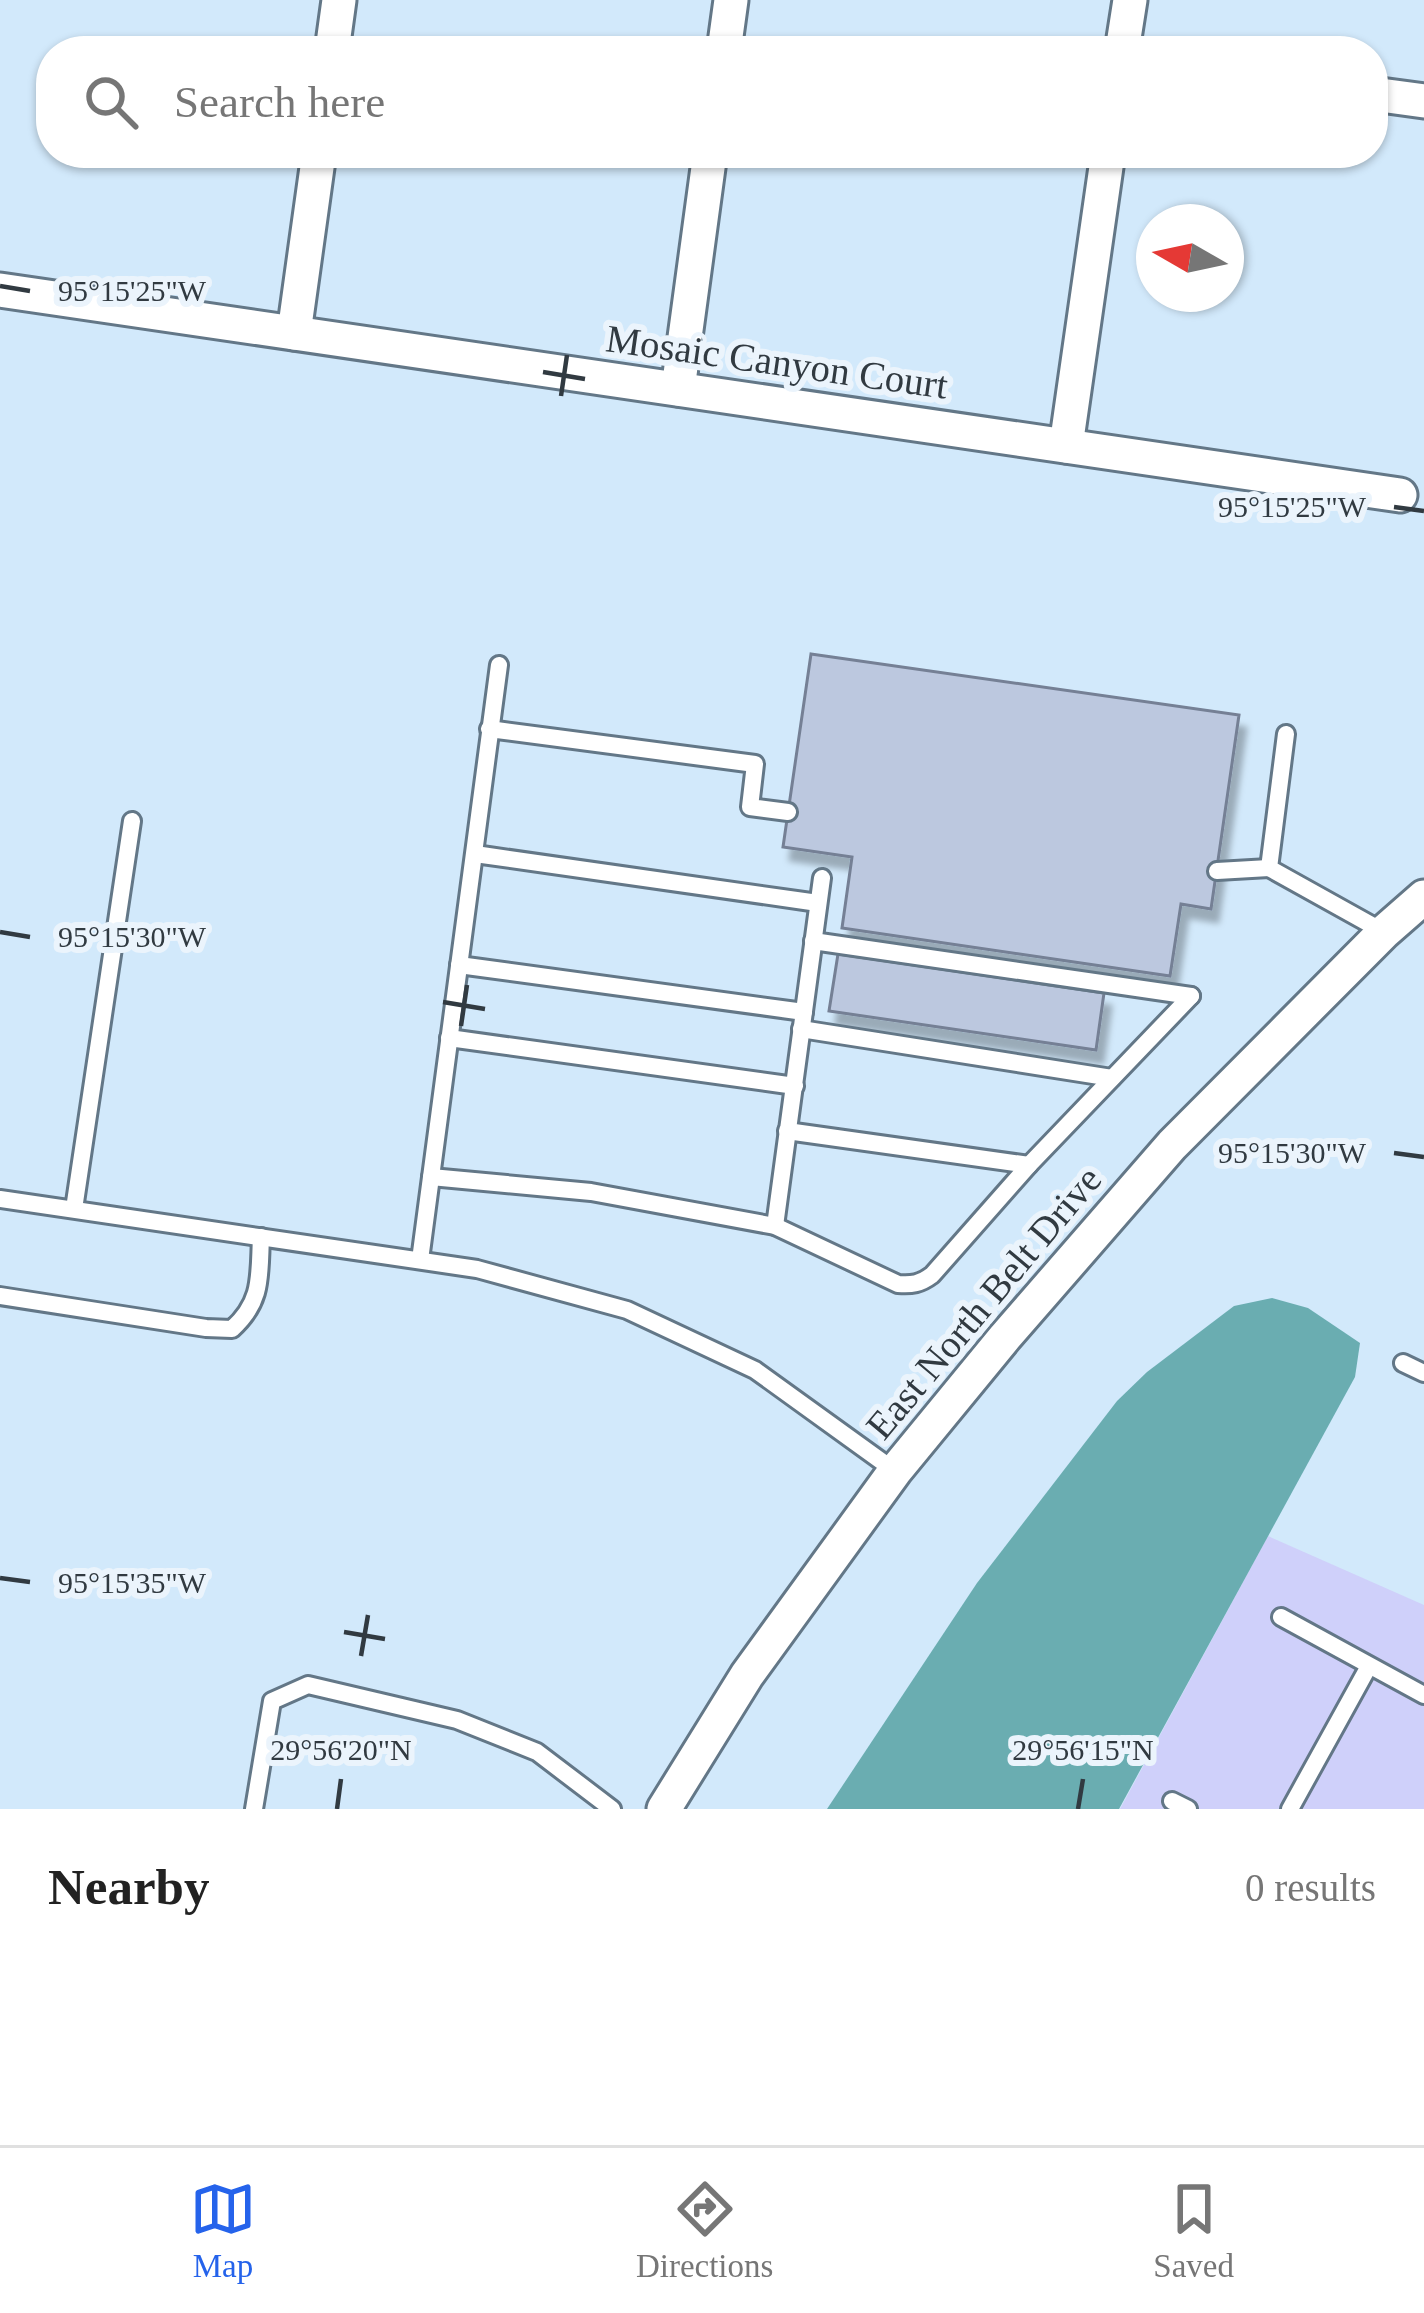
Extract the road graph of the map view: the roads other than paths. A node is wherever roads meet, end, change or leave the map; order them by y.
1 (339, 0) edge
2 (731, 0) edge
3 (1130, 0) edge
4 (334, 36) edge
5 (726, 36) edge
6 (1124, 36) edge
7 (1388, 96) edge
8 (1424, 101) edge
9 (317, 168) edge
10 (708, 168) edge
11 (1106, 168) edge
12 (0, 290) edge
13 (294, 333) junction
14 (678, 389) junction
15 (1066, 446) junction
16 (1400, 495) dead end
17 (499, 665) dead end
18 (489, 729) junction
19 (1286, 734) dead end
20 (788, 812) dead end
21 (132, 821) dead end
22 (475, 854) junction
23 (1269, 868) junction
24 (1217, 871) dead end
25 (822, 878) dead end
26 (1424, 897) edge
27 (818, 903) junction
28 (1384, 932) junction
29 (813, 941) junction
30 (459, 965) junction
31 (803, 1020) junction
32 (449, 1038) junction
33 (1112, 1078) junction
34 (795, 1086) junction
35 (788, 1131) junction
36 (1029, 1166) junction
37 (431, 1177) junction
38 (0, 1199) edge
39 (74, 1209) junction
40 (775, 1226) junction
41 (261, 1237) junction
42 (420, 1260) junction
43 (0, 1296) edge
44 (1403, 1363) dead end
45 (1424, 1373) edge
46 (896, 1471) junction
47 (1281, 1617) dead end
48 (1369, 1666) junction
49 (1424, 1695) edge
50 (254, 1809) edge
51 (612, 1809) edge
52 (664, 1809) edge
53 (1290, 1809) edge

1 - 4 street
2 - 5 street
3 - 6 street
7 - 8 street
9 - 13 street
10 - 14 street
11 - 15 street
12 - 13 street, Mosaic Canyon Court
13 - 14 street, Mosaic Canyon Court
14 - 15 street, Mosaic Canyon Court
15 - 16 street, Mosaic Canyon Court
17 - 18 lane
18 - 20 lane
18 - 22 lane
19 - 23 lane
21 - 39 lane
22 - 27 lane
22 - 30 lane
23 - 24 lane
23 - 28 lane
25 - 27 lane
26 - 28 street, East North Belt Drive
27 - 29 lane
28 - 46 street, East North Belt Drive
29 - 31 lane
29 - 33 lane
30 - 31 lane
30 - 32 lane
31 - 33 lane
31 - 34 lane
32 - 34 lane
32 - 37 lane
33 - 36 lane
34 - 35 lane
35 - 36 lane
35 - 40 lane
36 - 40 lane
37 - 40 lane
37 - 42 lane
38 - 39 lane
39 - 41 lane
41 - 42 lane
41 - 43 lane
42 - 46 lane
44 - 45 lane
46 - 52 street, East North Belt Drive
47 - 48 lane
48 - 49 lane
48 - 53 lane
50 - 51 lane

